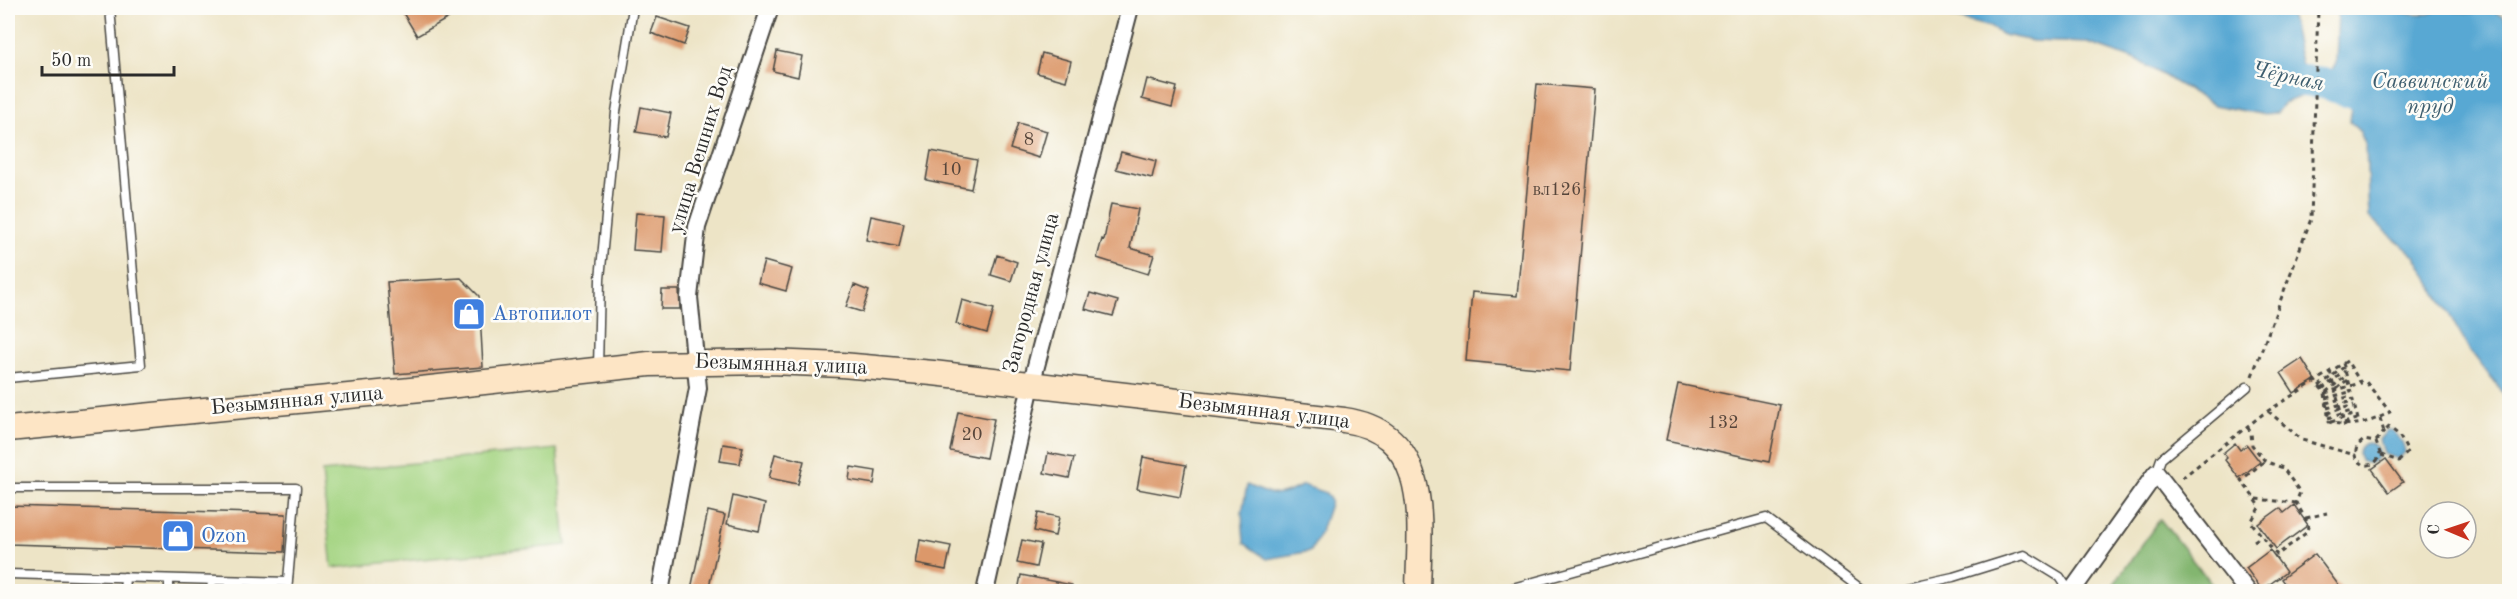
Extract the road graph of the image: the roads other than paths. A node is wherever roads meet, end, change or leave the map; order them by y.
1 (110, 8) edge
2 (633, 8) edge
3 (770, 8) edge
4 (1130, 8) edge
5 (694, 362) junction
6 (598, 369) junction
7 (8, 378) edge
8 (1031, 385) junction
9 (2247, 387) road end
10 (8, 429) edge
11 (2156, 473) junction
12 (8, 488) edge
13 (8, 574) edge
14 (125, 577) junction
15 (169, 579) junction
16 (212, 580) junction
17 (287, 587) edge
18 (124, 591) edge
19 (169, 591) edge
20 (211, 591) edge
21 (660, 591) edge
22 (985, 591) edge
23 (1418, 591) edge
24 (1498, 591) edge
25 (1865, 591) edge
26 (1886, 591) edge
27 (2070, 591) edge
28 (2248, 591) edge

1 - 7 lane
2 - 6 lane
3 - 5 street, улица Вешних Вод
4 - 8 street, Загородная улица
5 - 6 street, Безымянная улица
5 - 8 street, Безымянная улица
5 - 21 street, улица Вешних Вод
6 - 10 street, Безымянная улица
8 - 22 street, Загородная улица
8 - 23 street, Безымянная улица
9 - 11 lane
11 - 27 street
11 - 28 street
12 - 17 lane
13 - 14 lane
14 - 15 lane
14 - 18 lane
15 - 16 lane
15 - 19 lane
16 - 17 lane
16 - 20 lane
24 - 25 lane
26 - 27 lane

